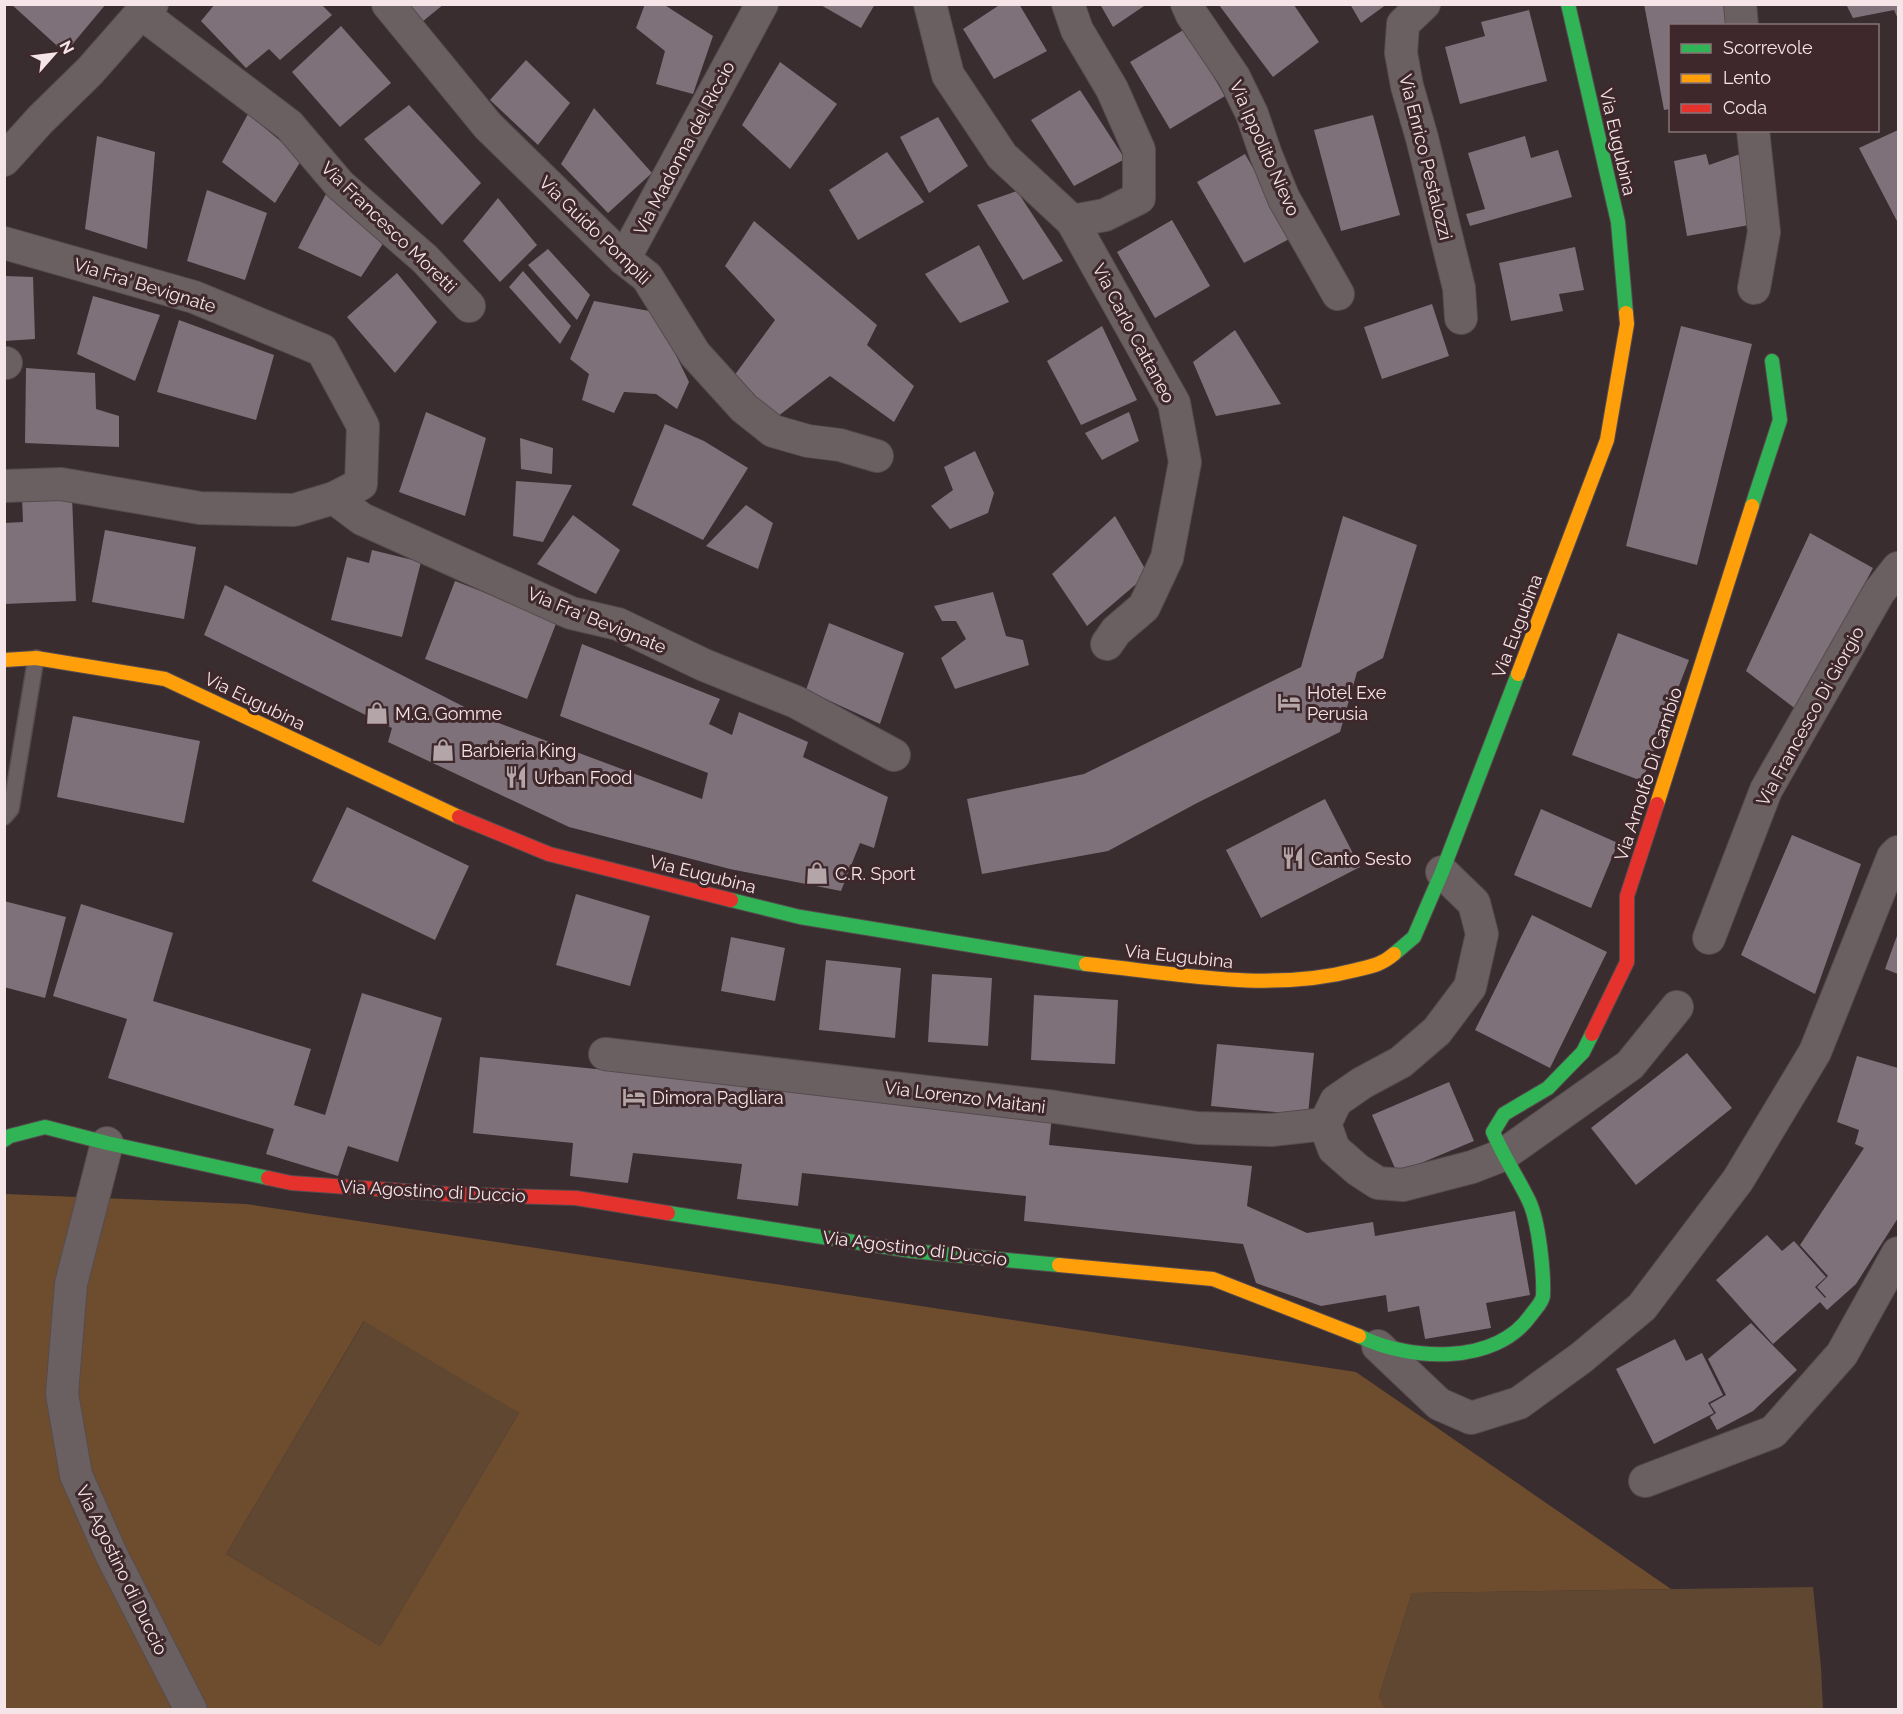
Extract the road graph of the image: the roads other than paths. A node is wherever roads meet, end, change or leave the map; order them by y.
1 (388, 4) edge
2 (746, 4) edge
3 (762, 4) edge
4 (930, 4) edge
5 (1068, 4) edge
6 (1187, 4) edge
7 (1424, 4) edge
8 (1568, 4) edge
9 (1740, 4) edge
10 (147, 9) edge
11 (1742, 24) edge
12 (744, 38) junction
13 (1754, 132) edge
14 (4, 160) edge
15 (1072, 221) junction
16 (4, 243) edge
17 (624, 259) junction
18 (1754, 288) dead end
19 (1338, 294) dead end
20 (469, 306) dead end
21 (1461, 318) dead end
22 (1772, 361) dead end
23 (877, 456) dead end
24 (4, 486) edge
25 (334, 498) junction
26 (1899, 568) edge
27 (1107, 644) dead end
28 (36, 658) junction
29 (4, 660) edge
30 (894, 755) dead end
31 (4, 817) edge
32 (1899, 852) edge
33 (1442, 872) junction
34 (1709, 938) dead end
35 (1677, 1007) dead end
36 (605, 1054) dead end
37 (1324, 1124) junction
38 (4, 1140) edge
39 (107, 1143) junction
40 (1503, 1155) junction
41 (1899, 1252) edge
42 (1378, 1346) junction
43 (1645, 1481) dead end
44 (191, 1710) edge

1 - 17 street, Via Guido Pompili
2 - 12 street, Via Madonna del Riccio
3 - 12 street, Via Madonna del Riccio
4 - 15 street
5 - 15 street
6 - 19 street, Via Ippolito Nievo
7 - 21 street, Via Enrico Pestalozzi
8 - 33 street, Via Eugubina
9 - 11 street
10 - 14 street, Via Francesco Moretti
10 - 20 street, Via Francesco Moretti
12 - 17 street, Via Madonna del Riccio
13 - 18 street
15 - 27 street, Via Carlo Cattaneo
16 - 25 street, Via Fra' Bevignate
17 - 23 street, Via Guido Pompili
22 - 40 street, Via Arnolfo Di Cambio
24 - 25 street, Via Fra' Bevignate
25 - 30 street, Via Fra' Bevignate
26 - 34 street, Via Francesco Di Giorgio
28 - 29 street, Via Eugubina
28 - 31 lane
28 - 33 street, Via Eugubina
32 - 42 street
33 - 37 street
35 - 40 street
36 - 37 street, Via Lorenzo Maitani
37 - 40 street
38 - 39 street, Via Agostino di Duccio
39 - 42 street, Via Agostino di Duccio
39 - 44 street, Via Agostino di Duccio
40 - 42 street, Via Agostino di Duccio
41 - 43 street

